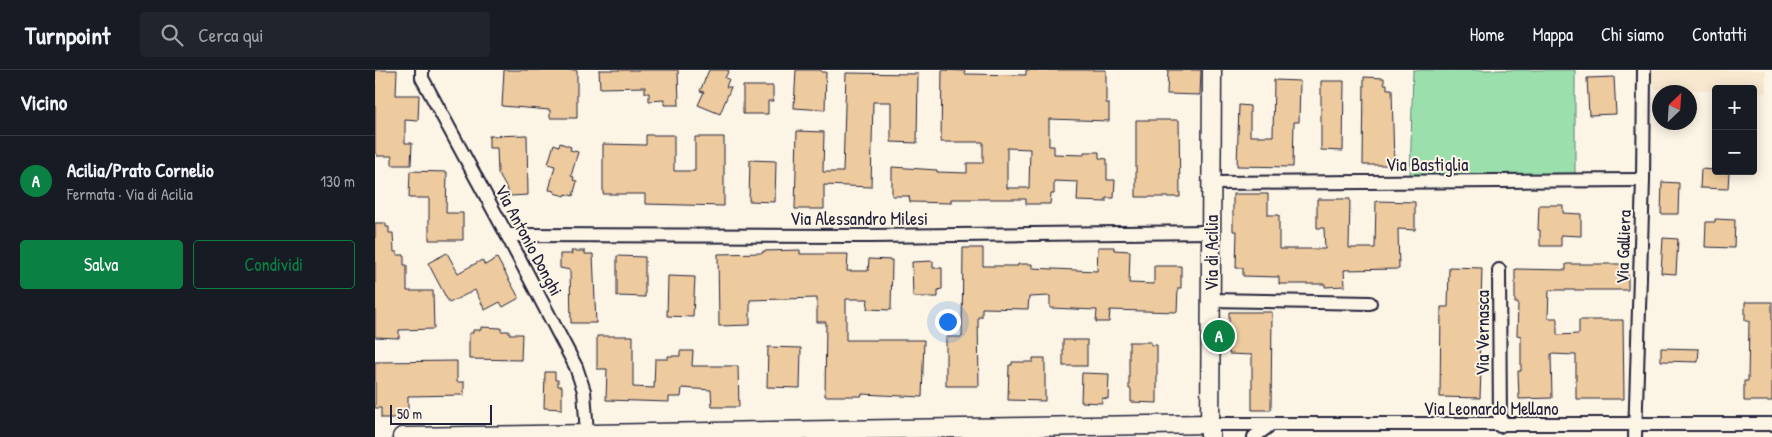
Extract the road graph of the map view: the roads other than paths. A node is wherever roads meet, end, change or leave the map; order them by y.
1 (423, 70) edge
2 (1212, 70) edge
3 (1644, 70) edge
4 (1643, 180) junction
5 (1211, 183) junction
6 (1211, 232) junction
7 (507, 235) junction
8 (1499, 270) dead end
9 (1211, 300) junction
10 (1370, 303) dead end
11 (1772, 424) edge
12 (1270, 425) junction
13 (1500, 426) junction
14 (1210, 431) edge
15 (1346, 431) edge
16 (1421, 431) edge
17 (1635, 431) edge
18 (927, 432) edge
19 (587, 434) junction
20 (402, 437) edge
21 (1254, 437) edge

1 - 7 street, Via Antonio Donghi
2 - 5 street, Via di Acilia
3 - 4 street, Via Galliera
4 - 5 street, Via Bastiglia
4 - 17 street, Via Galliera
5 - 6 street, Via di Acilia
6 - 7 street, Via Alessandro Milesi
6 - 9 street, Via di Acilia
7 - 19 street, Via Antonio Donghi
8 - 13 street, Via Vernasca
9 - 10 street
9 - 14 street, Via di Acilia
11 - 17 street, Via Leonardo Mellano
12 - 14 street, Via Leonardo Mellano
12 - 15 street, Via Leonardo Mellano
12 - 21 street
13 - 16 street, Via Leonardo Mellano
13 - 17 street, Via Leonardo Mellano
14 - 18 street
15 - 16 street, Via Leonardo Mellano
18 - 19 street
19 - 20 street

